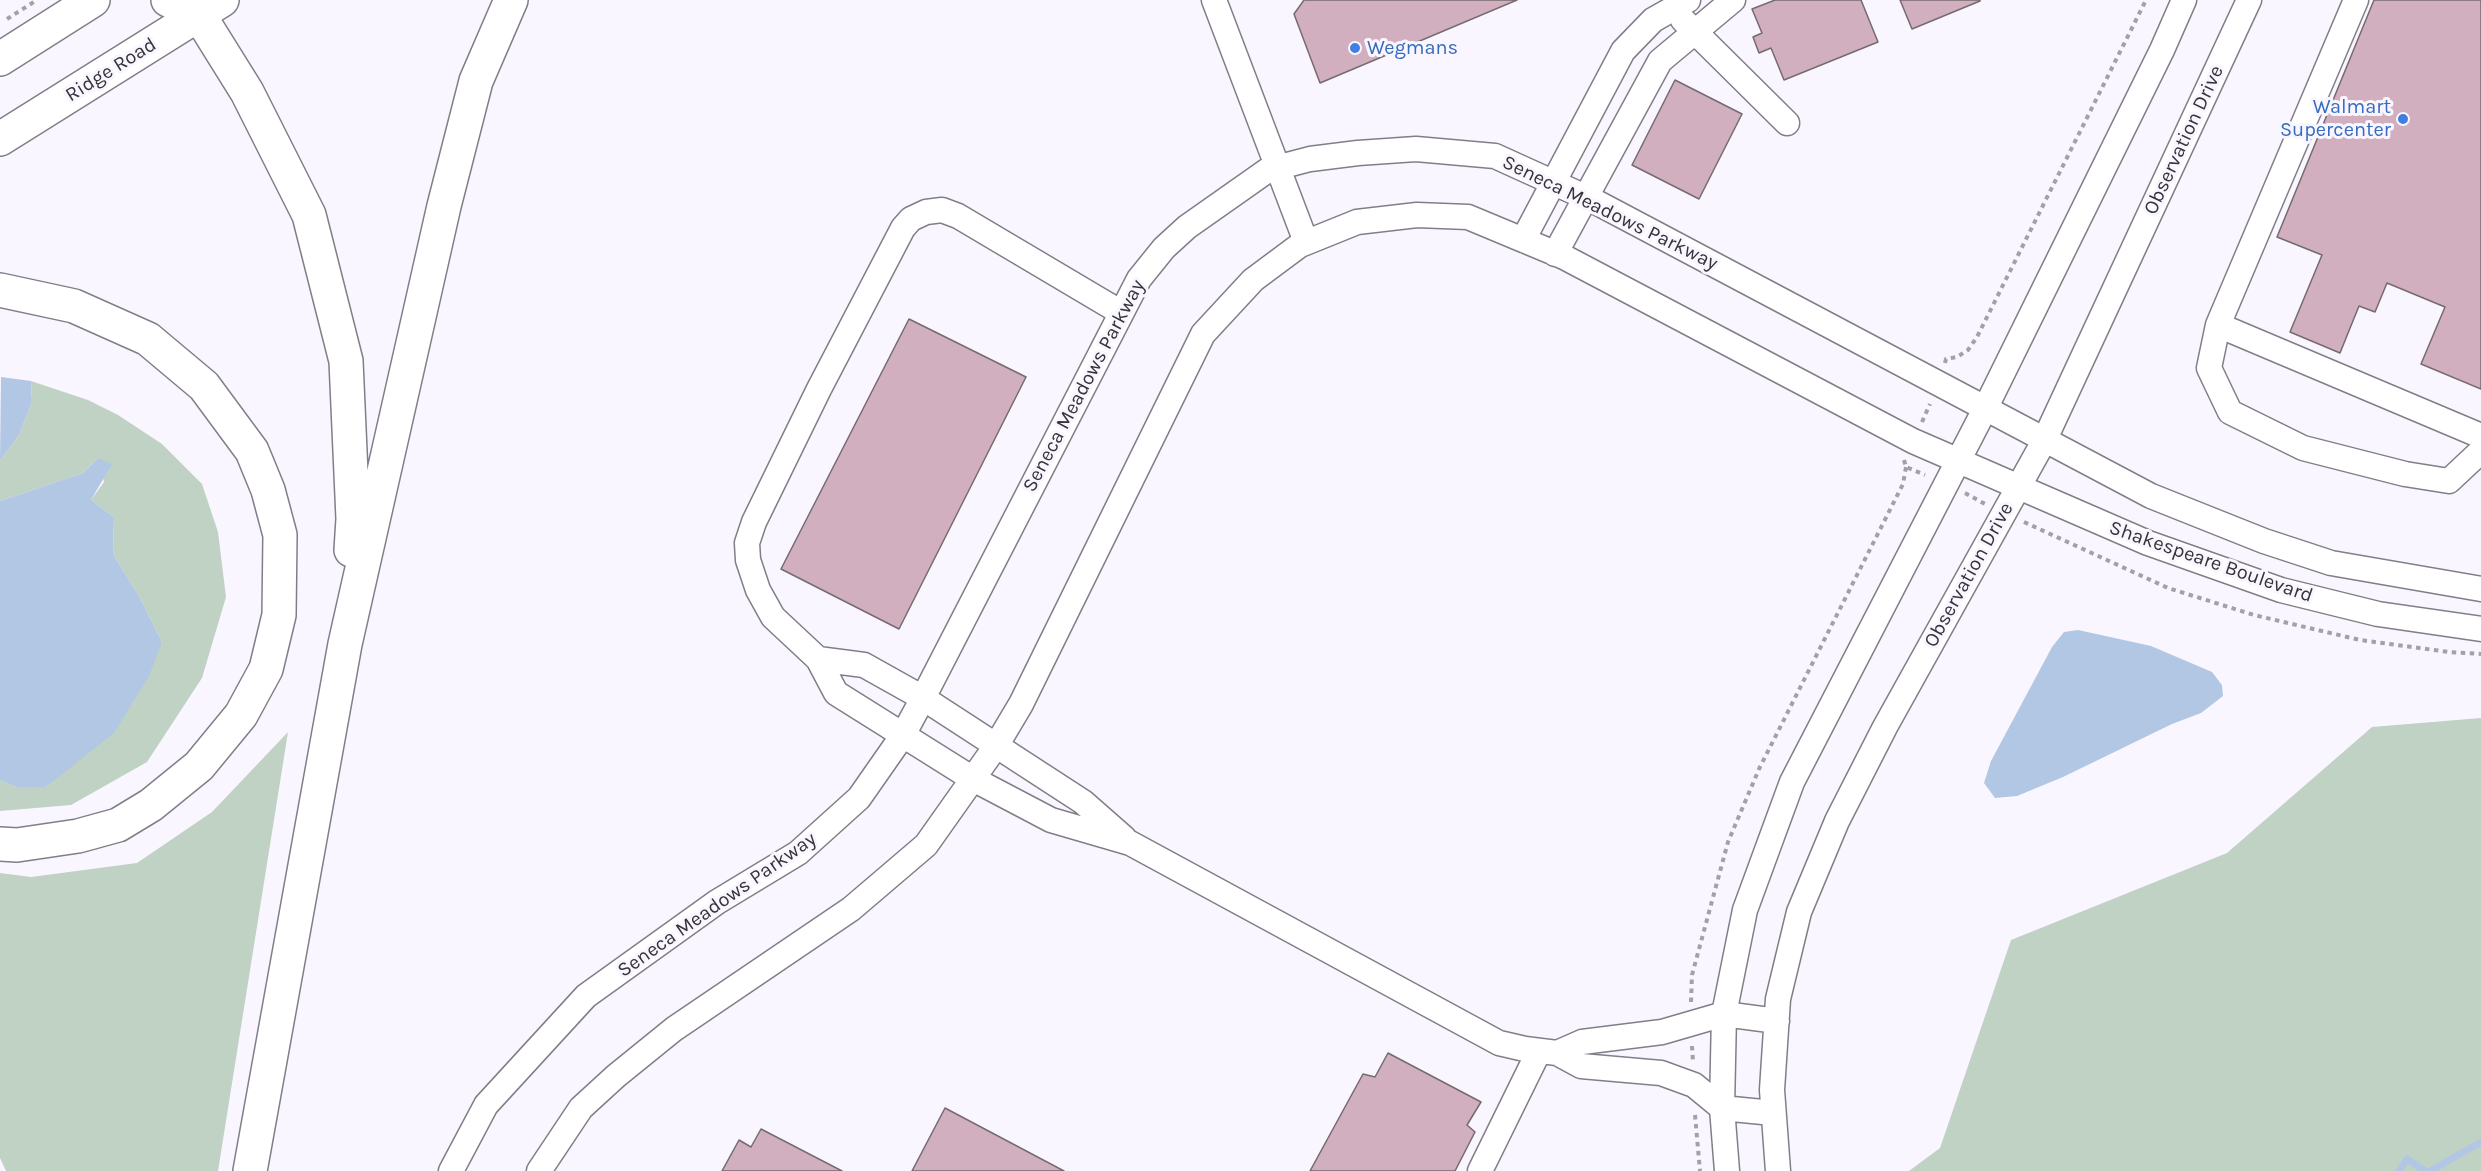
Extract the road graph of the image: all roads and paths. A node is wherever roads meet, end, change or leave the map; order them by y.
1 (37, 0) edge
2 (93, 0) edge
3 (168, 0) edge
4 (511, 0) edge
5 (1214, 0) edge
6 (1733, 0) edge
7 (2146, 0) edge
8 (2184, 0) edge
9 (2249, 0) edge
10 (2356, 0) edge
11 (1673, 3) edge
12 (210, 8) edge
13 (0, 24) edge
14 (1694, 31) junction
15 (0, 59) edge
16 (1786, 123) dead end
17 (0, 139) edge
18 (1277, 168) junction
19 (1554, 183) junction
20 (1585, 197) junction
21 (1522, 240) junction
22 (1306, 242) junction
23 (1555, 254) junction
24 (0, 290) edge
25 (1120, 312) junction
26 (2218, 325) junction
27 (1939, 384) junction
28 (1985, 409) junction
29 (2481, 436) edge
30 (1913, 441) junction
31 (2044, 441) junction
32 (2481, 451) edge
33 (1958, 460) junction
34 (2018, 488) junction
35 (2481, 589) edge
36 (2481, 629) edge
37 (345, 645) junction
38 (818, 658) junction
39 (923, 698) junction
40 (903, 735) junction
41 (996, 746) junction
42 (973, 779) junction
43 (1130, 843) junction
44 (0, 844) edge
45 (1724, 1014) junction
46 (1776, 1021) junction
47 (1548, 1052) junction
48 (1722, 1108) junction
49 (1773, 1113) junction
50 (250, 1171) edge
51 (451, 1171) edge
52 (539, 1171) edge
53 (1480, 1171) edge
54 (1727, 1171) edge
55 (1778, 1171) edge

1 - 13 path
2 - 15 highway
3 - 12 highway
4 - 37 highway
5 - 18 street
6 - 14 street
7 - 27 path
8 - 28 street
9 - 31 street, Observation Drive
10 - 26 street
11 - 14 street
11 - 19 street
12 - 17 highway, Ridge Road
12 - 37 highway
14 - 16 street
14 - 20 street
18 - 19 street, Seneca Meadows Parkway
18 - 22 street
18 - 25 street, Seneca Meadows Parkway
19 - 20 street, Seneca Meadows Parkway
19 - 21 street
20 - 23 street
20 - 27 street, Seneca Meadows Parkway
21 - 22 street
21 - 23 street
22 - 41 street
23 - 30 street
24 - 44 highway
25 - 38 street
25 - 39 street, Seneca Meadows Parkway
26 - 29 street
26 - 32 street
27 - 28 street, Seneca Meadows Parkway
27 - 30 path
28 - 31 street, Seneca Meadows Parkway
28 - 33 street
30 - 33 street
31 - 34 street, Observation Drive
31 - 35 street, Shakespeare Boulevard
33 - 34 street
33 - 45 street
34 - 36 street, Shakespeare Boulevard
34 - 46 street, Observation Drive
37 - 50 highway
38 - 39 street
38 - 40 street
39 - 40 street, Seneca Meadows Parkway
39 - 41 street
40 - 42 street
40 - 51 street, Seneca Meadows Parkway
41 - 42 street
41 - 43 street
42 - 43 street
42 - 52 street
43 - 47 street
45 - 46 street
45 - 47 street
45 - 48 street
46 - 49 street, Observation Drive
47 - 48 street
47 - 53 street
48 - 49 street
48 - 54 street
49 - 55 street, Observation Drive

